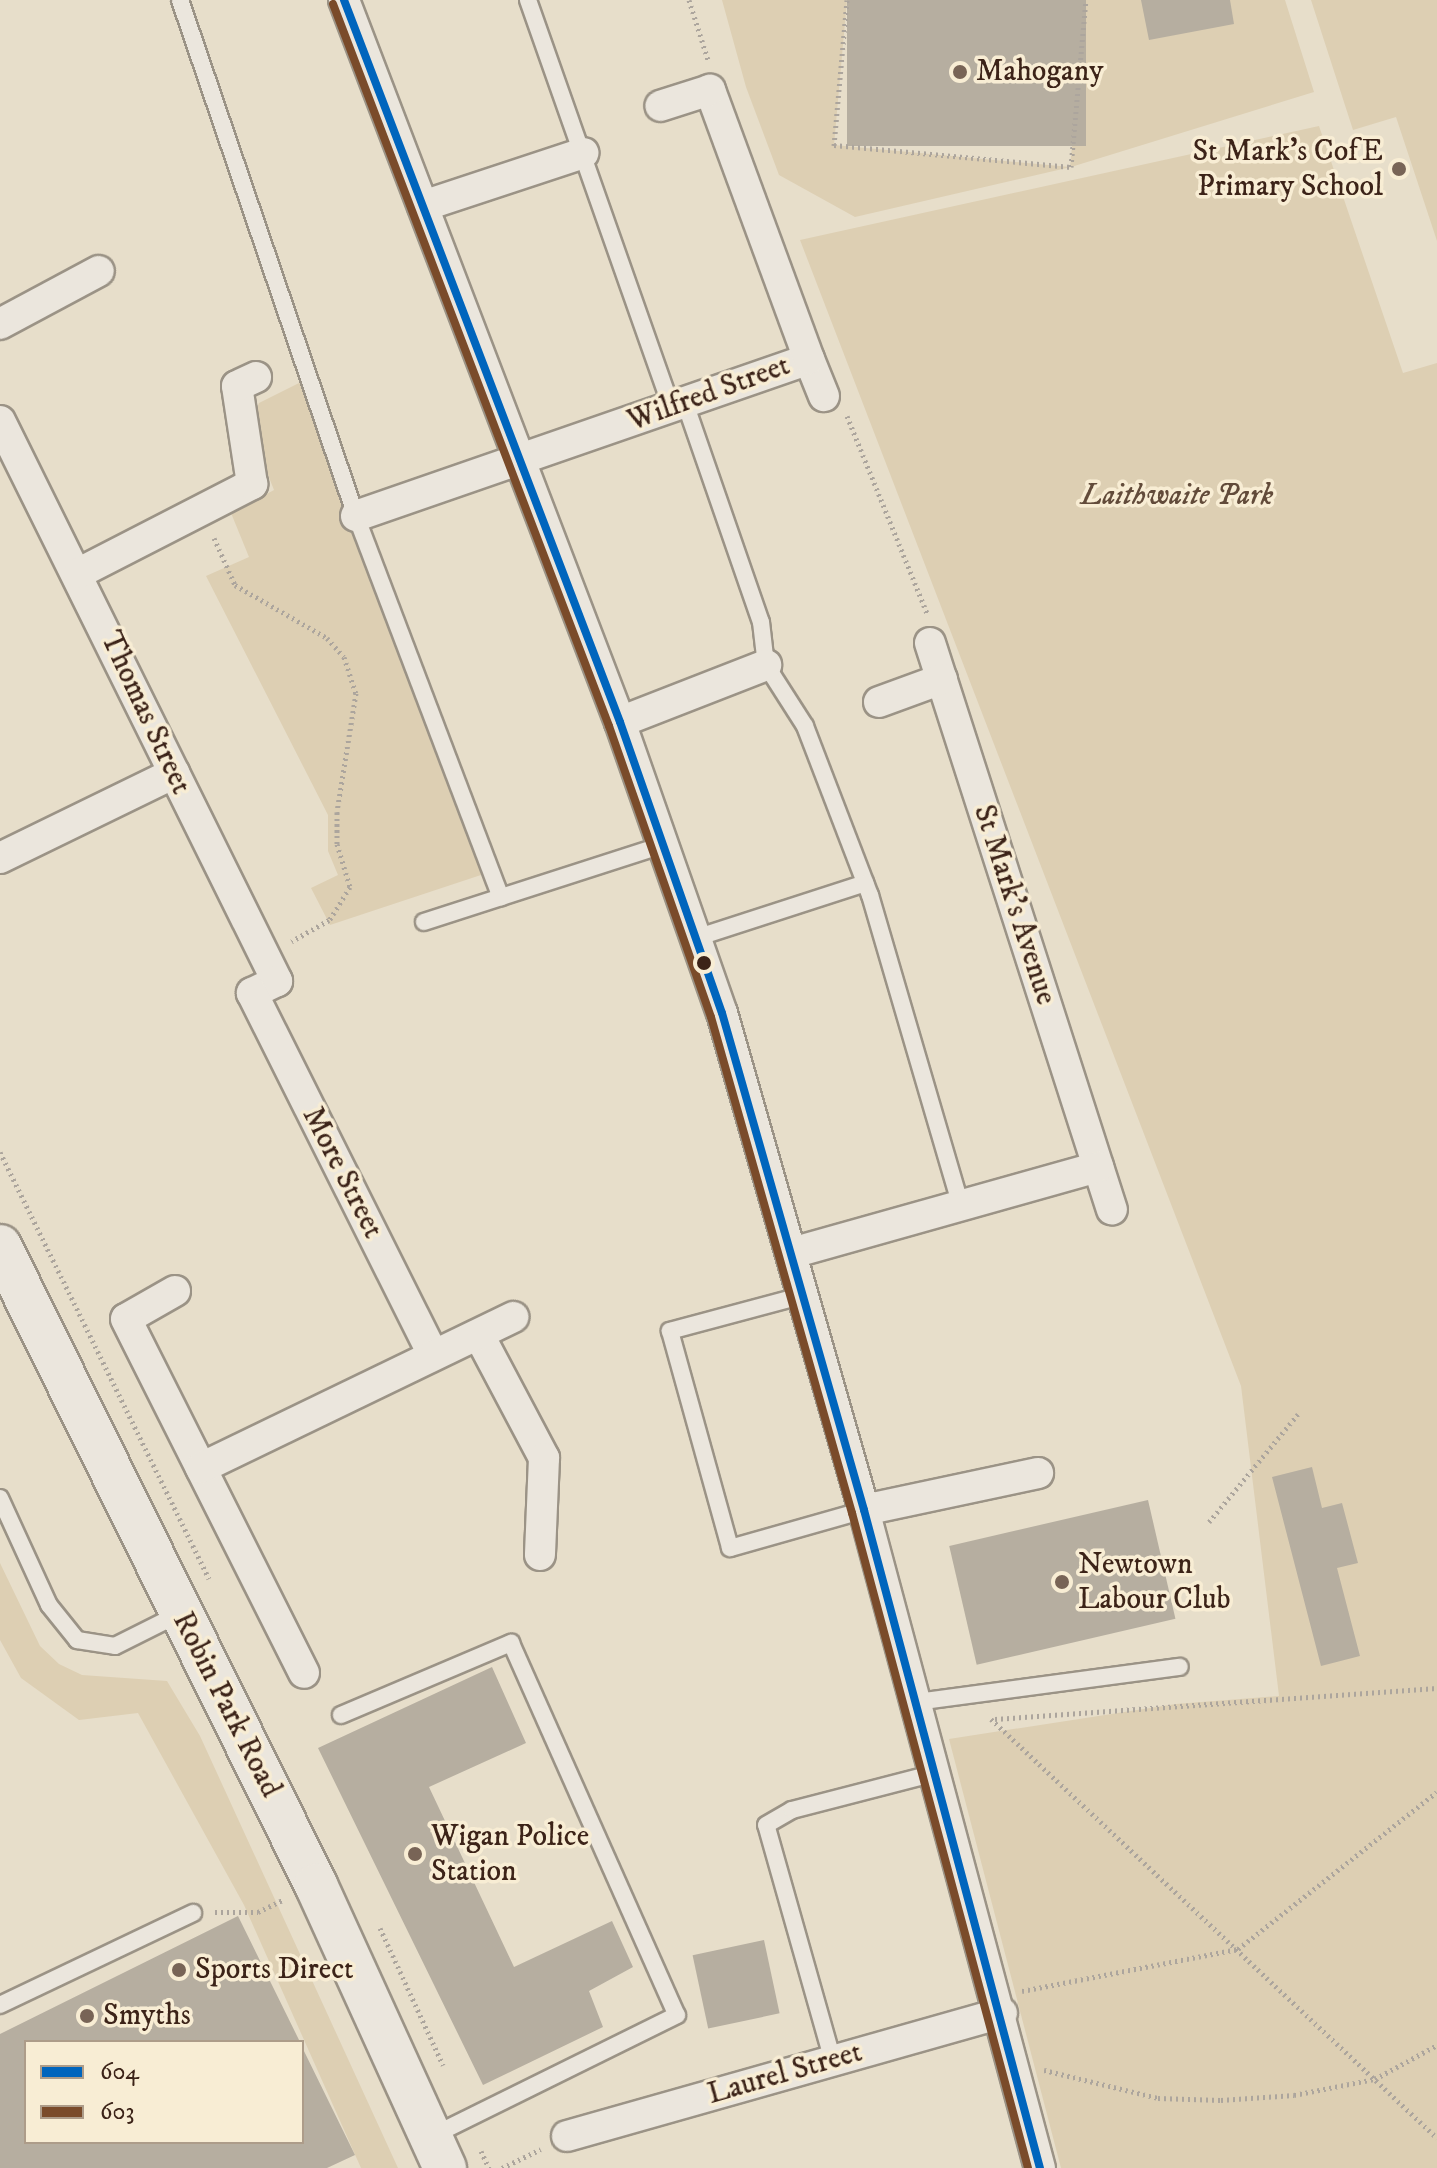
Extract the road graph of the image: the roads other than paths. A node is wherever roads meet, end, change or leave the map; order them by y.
1 (180, 0) edge
2 (344, 0) edge
3 (528, 0) edge
4 (660, 106) dead end
5 (583, 153) junction
6 (423, 206) junction
7 (99, 271) dead end
8 (0, 324) edge
9 (809, 359) junction
10 (256, 377) dead end
11 (824, 396) road end
12 (679, 406) junction
13 (0, 421) edge
14 (520, 461) junction
15 (356, 516) junction
16 (79, 573) junction
17 (930, 643) road end
18 (766, 665) junction
19 (942, 679) junction
20 (879, 702) dead end
21 (620, 722) junction
22 (174, 773) junction
23 (665, 844) junction
24 (0, 858) edge
25 (865, 883) junction
26 (501, 897) junction
27 (424, 922) dead end
28 (696, 938) junction
29 (252, 993) joint
30 (1098, 1167) junction
31 (960, 1203) junction
32 (1112, 1210) dead end
33 (0, 1246) edge
34 (792, 1253) junction
35 (175, 1291) dead end
36 (804, 1295) junction
37 (513, 1317) dead end
38 (480, 1337) junction
39 (432, 1353) junction
40 (201, 1468) junction
41 (1038, 1473) dead end
42 (0, 1498) edge
43 (864, 1510) junction
44 (540, 1555) dead end
45 (181, 1613) junction
46 (1180, 1667) dead end
47 (304, 1673) dead end
48 (916, 1702) junction
49 (341, 1715) dead end
50 (935, 1773) junction
51 (193, 1913) road end
52 (1000, 2004) junction
53 (0, 2005) edge
54 (833, 2061) junction
55 (567, 2136) road end
56 (438, 2152) edge
57 (1040, 2168) edge

1 - 15 lane
2 - 6 street
3 - 5 lane
4 - 9 street, Wilfred Street
5 - 6 street
5 - 12 lane
6 - 14 street
7 - 8 street
9 - 11 street
9 - 12 street, Wilfred Street
10 - 16 street
12 - 14 street, Wilfred Street
12 - 18 lane
13 - 16 street, Thomas Street
14 - 15 street, Wilfred Street
14 - 21 street
15 - 26 lane
16 - 22 street, Thomas Street
17 - 19 street, St Mark's Avenue
18 - 21 street
18 - 25 lane
19 - 20 street
19 - 30 street, St Mark's Avenue
21 - 23 street
22 - 24 street
22 - 29 street, Thomas Street
23 - 26 lane
23 - 28 street
25 - 28 lane
25 - 31 lane
26 - 27 lane
28 - 34 street
29 - 39 street, More Street
30 - 31 street
30 - 32 street, St Mark's Avenue
31 - 34 street
33 - 45 street, Robin Park Road
34 - 36 street
35 - 40 street
36 - 43 street
36 - 43 lane
37 - 38 street
38 - 39 street
38 - 44 street
39 - 40 street
40 - 47 street
41 - 43 street
42 - 45 lane
43 - 48 street
45 - 56 street, Robin Park Road
46 - 48 lane
48 - 50 street
49 - 56 lane
50 - 52 street
50 - 54 lane
51 - 53 lane
52 - 54 street, Laurel Street
52 - 57 street
54 - 55 street, Laurel Street

